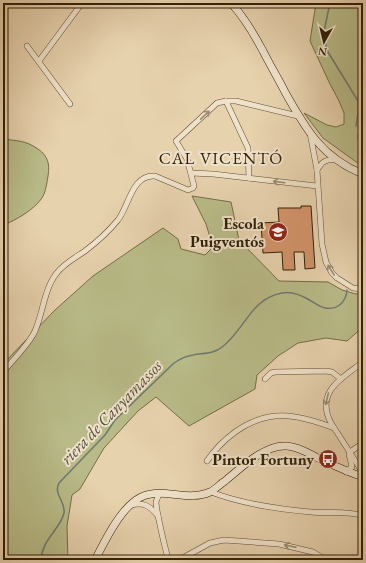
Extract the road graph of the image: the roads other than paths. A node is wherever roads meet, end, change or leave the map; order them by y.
1 (82, 3) edge
2 (231, 3) edge
3 (27, 46) dead end
4 (39, 61) junction
5 (226, 101) junction
6 (70, 104) dead end
7 (298, 116) junction
8 (310, 133) junction
9 (336, 160) junction
10 (317, 170) junction
11 (191, 173) junction
12 (363, 174) edge
13 (249, 178) junction
14 (317, 186) junction
15 (363, 289) edge
16 (362, 364) edge
17 (3, 372) edge
18 (265, 379) dead end
19 (341, 379) junction
20 (334, 428) junction
21 (363, 443) edge
22 (348, 451) junction
23 (207, 461) dead end
24 (346, 472) junction
25 (363, 473) edge
26 (363, 476) edge
27 (211, 492) junction
28 (160, 493) junction
29 (130, 505) junction
30 (363, 516) edge
31 (158, 517) junction
32 (95, 560) edge
33 (169, 560) edge
34 (179, 560) edge
35 (326, 560) edge

1 - 4 street
2 - 7 street
3 - 4 street
4 - 6 street
5 - 7 street
11 -> 5 street
5 - 13 street
7 - 8 street
8 - 9 street
8 - 10 street
9 - 10 street
9 - 12 street
10 - 14 street
11 - 13 street
11 - 17 street
14 -> 13 street
15 -> 14 street
16 - 19 street
18 - 19 street
19 -> 20 street
20 - 22 street
20 - 23 street
21 - 22 street
22 - 24 street
22 - 25 street
24 - 26 street
24 - 27 street
27 - 28 street
27 - 30 street
28 - 29 street
28 - 31 street
29 - 31 street
29 - 32 street
31 - 33 street
35 -> 34 street

